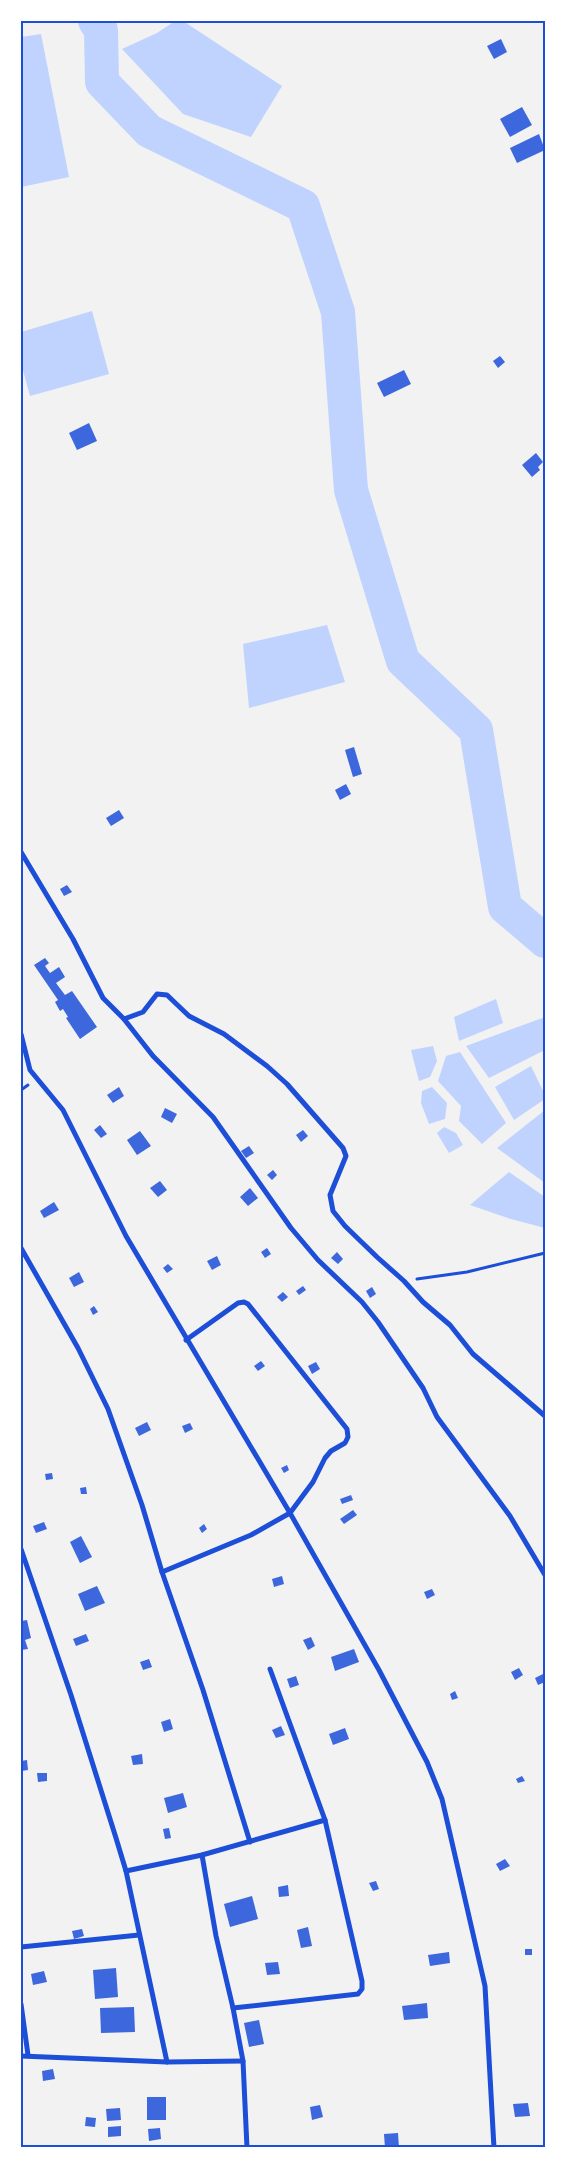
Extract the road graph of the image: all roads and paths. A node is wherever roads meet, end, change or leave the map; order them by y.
1 (21, 852) edge
2 (124, 1019) junction
3 (21, 1034) edge
4 (21, 1248) edge
5 (545, 1253) edge
6 (404, 1281) junction
7 (186, 1340) junction
8 (545, 1416) edge
9 (290, 1513) junction
10 (21, 1549) edge
11 (162, 1572) junction
12 (545, 1575) edge
13 (270, 1669) dead end
14 (325, 1820) junction
15 (250, 1842) junction
16 (202, 1855) junction
17 (126, 1871) junction
18 (139, 1935) junction
19 (21, 1948) edge
20 (21, 2004) edge
21 (233, 2008) junction
22 (21, 2056) edge
23 (28, 2056) junction
24 (167, 2062) junction
25 (243, 2062) junction
26 (247, 2148) edge
27 (494, 2148) edge

1 - 2 street
2 - 6 street
2 - 12 street
3 - 7 street
4 - 11 street
5 - 6 path
6 - 8 street
7 - 9 street
7 - 9 street
9 - 11 street
9 - 27 street
10 - 17 street
11 - 15 street
13 - 14 street
14 - 15 street
14 - 21 street
15 - 16 street
16 - 17 street
16 - 21 street
17 - 18 street
18 - 19 street
18 - 24 street
20 - 23 street
21 - 25 street
22 - 23 street
23 - 24 street
24 - 25 street
25 - 26 street

